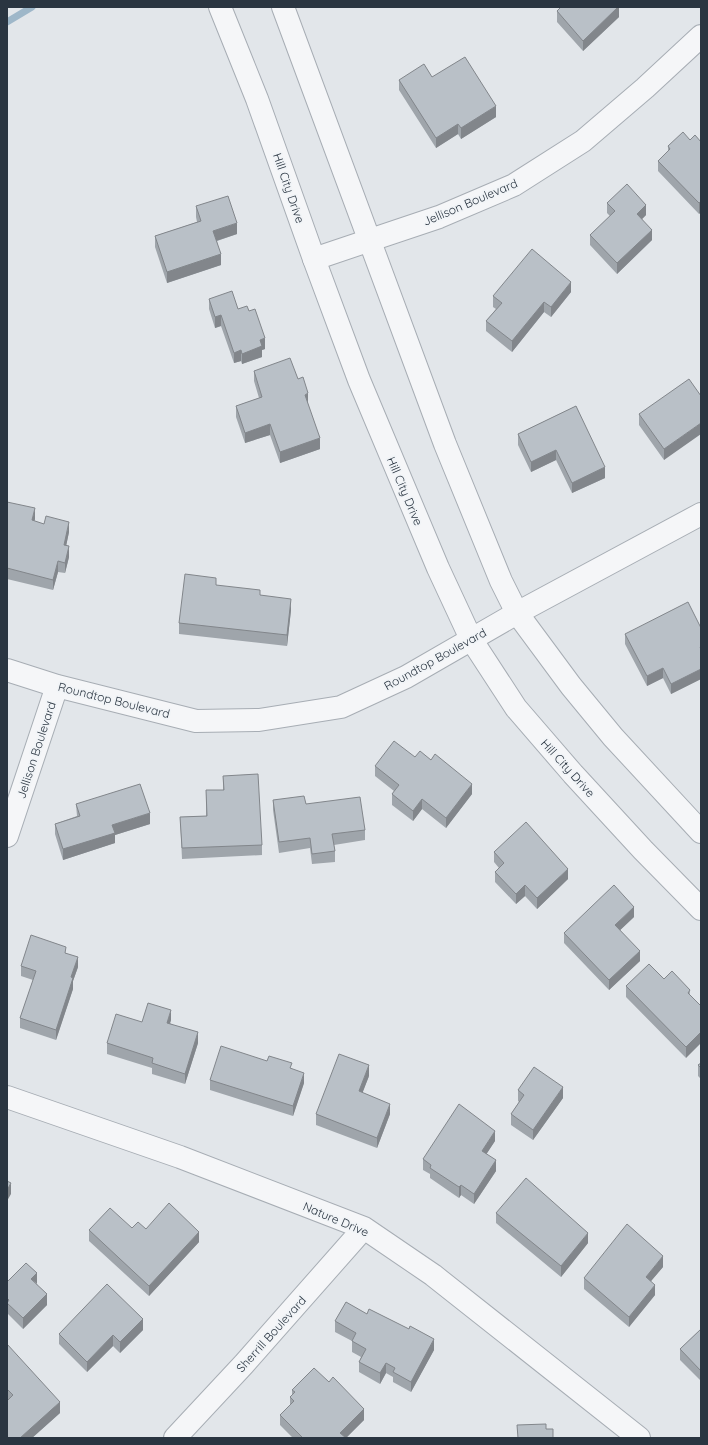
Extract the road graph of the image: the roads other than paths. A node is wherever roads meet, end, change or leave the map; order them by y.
1 (220, 7) edge
2 (283, 7) edge
3 (701, 36) edge
4 (368, 240) junction
5 (314, 259) junction
6 (701, 514) edge
7 (517, 613) junction
8 (471, 639) junction
9 (7, 670) edge
10 (57, 686) junction
11 (701, 832) edge
12 (7, 836) edge
13 (701, 909) edge
14 (7, 1097) edge
15 (364, 1228) junction
16 (175, 1438) edge
17 (639, 1438) edge

1 - 5 street, Hill City Drive
2 - 4 street
3 - 4 street, Jellison Boulevard
4 - 5 street, Jellison Boulevard
4 - 7 street
5 - 8 street, Hill City Drive
6 - 7 street, Roundtop Boulevard
7 - 8 street, Roundtop Boulevard
7 - 11 street
8 - 10 street, Roundtop Boulevard
8 - 13 street, Hill City Drive
9 - 10 street, Roundtop Boulevard
10 - 12 street, Jellison Boulevard
14 - 15 street, Nature Drive
15 - 16 street, Sherrill Boulevard
15 - 17 street, Nature Drive

